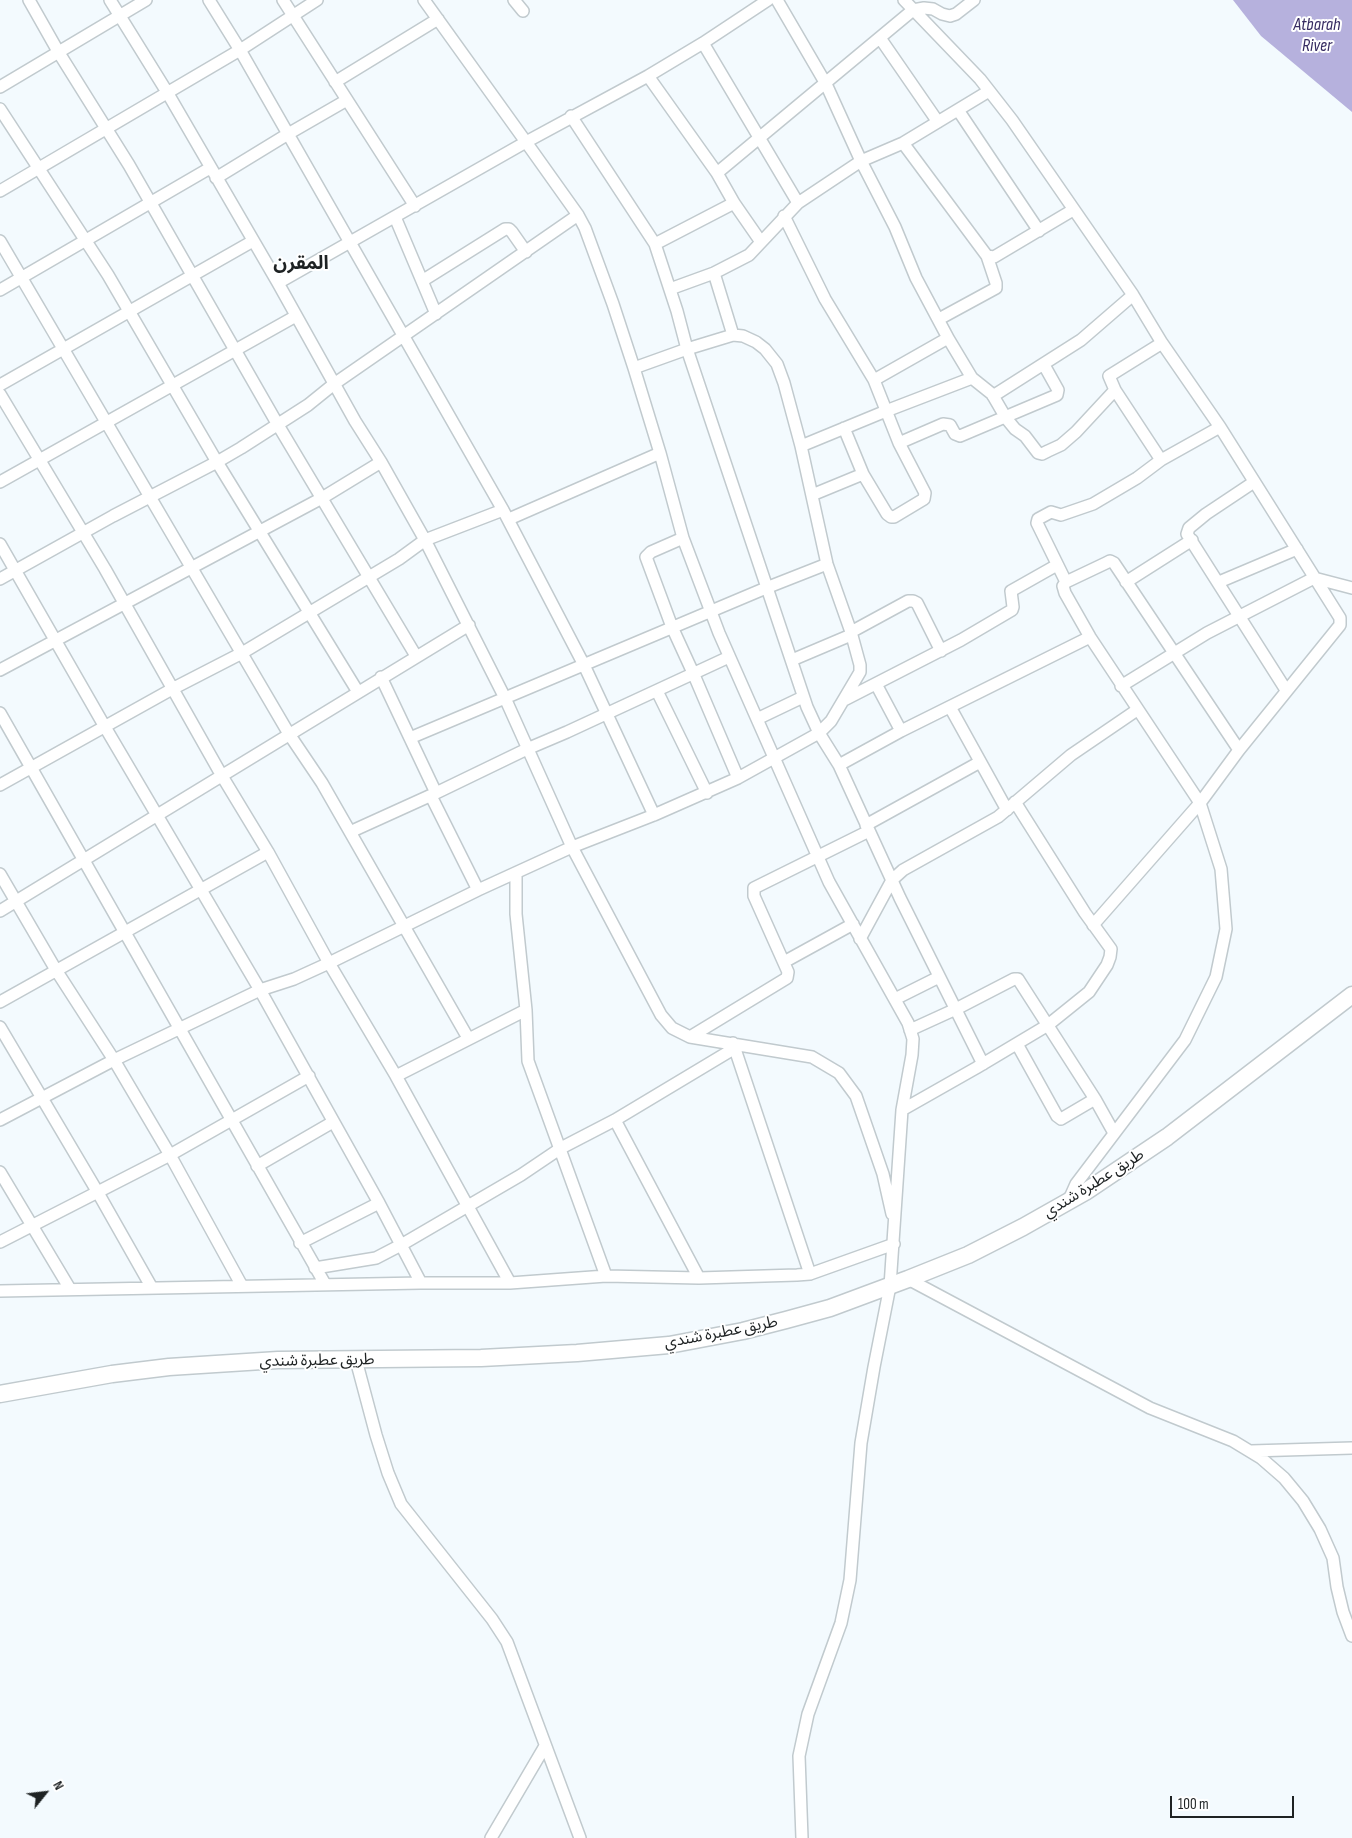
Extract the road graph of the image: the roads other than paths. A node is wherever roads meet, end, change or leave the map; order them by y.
1 (28, 0) edge
2 (110, 0) edge
3 (146, 0) edge
4 (209, 0) edge
5 (283, 0) edge
6 (317, 0) edge
7 (424, 0) edge
8 (514, 0) edge
9 (768, 0) edge
10 (777, 0) edge
11 (904, 0) edge
12 (974, 0) edge
13 (913, 10) junction
14 (523, 11) dead end
15 (120, 16) junction
16 (293, 16) junction
17 (438, 20) junction
18 (880, 38) junction
19 (704, 43) junction
20 (240, 50) junction
21 (59, 53) junction
22 (648, 76) junction
23 (335, 82) junction
24 (826, 84) junction
25 (0, 87) edge
26 (989, 91) junction
27 (167, 92) junction
28 (347, 100) junction
29 (0, 109) edge
30 (958, 110) junction
31 (571, 116) junction
32 (938, 122) junction
33 (107, 128) junction
34 (288, 134) junction
35 (759, 138) junction
36 (526, 142) junction
37 (904, 143) junction
38 (861, 161) junction
39 (40, 168) junction
40 (213, 173) junction
41 (717, 173) junction
42 (0, 191) edge
43 (150, 202) junction
44 (734, 203) junction
45 (798, 203) junction
46 (415, 206) junction
47 (1073, 210) junction
48 (578, 215) junction
49 (784, 216) junction
50 (395, 217) junction
51 (1039, 231) junction
52 (86, 240) junction
53 (0, 241) edge
54 (253, 241) junction
55 (761, 242) junction
56 (350, 243) junction
57 (655, 244) junction
58 (526, 252) junction
59 (987, 256) junction
60 (714, 273) junction
61 (192, 274) junction
62 (22, 277) junction
63 (422, 281) junction
64 (278, 283) junction
65 (670, 289) junction
66 (0, 290) edge
67 (1133, 295) junction
68 (129, 310) junction
69 (436, 314) junction
70 (296, 316) junction
71 (939, 319) junction
72 (733, 335) junction
73 (403, 336) junction
74 (948, 338) junction
75 (1162, 343) junction
76 (64, 349) junction
77 (235, 349) junction
78 (686, 349) junction
79 (1044, 365) junction
80 (634, 368) junction
81 (972, 378) junction
82 (874, 380) junction
83 (173, 384) junction
84 (334, 384) junction
85 (0, 385) edge
86 (1115, 390) junction
87 (0, 394) edge
88 (993, 396) junction
89 (886, 410) junction
90 (1006, 418) junction
91 (105, 422) junction
92 (278, 425) junction
93 (1220, 427) junction
94 (844, 428) junction
95 (899, 444) junction
96 (802, 446) junction
97 (660, 453) junction
98 (39, 460) junction
99 (1161, 460) junction
100 (218, 462) junction
101 (381, 462) junction
102 (864, 474) junction
103 (0, 482) edge
104 (1254, 482) junction
105 (812, 496) junction
106 (149, 497) junction
107 (322, 498) junction
108 (506, 514) junction
109 (260, 530) junction
110 (83, 532) junction
111 (683, 538) junction
112 (425, 540) junction
113 (1192, 540) junction
114 (0, 544) edge
115 (1296, 549) junction
116 (827, 564) junction
117 (1057, 565) junction
118 (192, 567) junction
119 (15, 571) junction
120 (368, 576) junction
121 (1314, 578) junction
122 (0, 579) edge
123 (1066, 582) junction
124 (1126, 582) junction
125 (1219, 582) junction
126 (766, 588) junction
127 (1352, 588) edge
128 (124, 604) junction
129 (711, 611) junction
130 (310, 613) junction
131 (1239, 616) junction
132 (469, 625) junction
133 (672, 627) junction
134 (851, 633) junction
135 (1090, 637) junction
136 (56, 640) junction
137 (941, 651) junction
138 (242, 653) junction
139 (1174, 653) junction
140 (416, 656) junction
141 (730, 657) junction
142 (792, 660) junction
143 (584, 665) junction
144 (0, 670) edge
145 (694, 675) junction
146 (381, 677) junction
147 (876, 684) junction
148 (1121, 686) junction
149 (174, 688) junction
150 (1286, 690) junction
151 (358, 692) junction
152 (657, 692) junction
153 (803, 697) junction
154 (505, 698) junction
155 (843, 701) junction
156 (950, 707) junction
157 (1137, 710) junction
158 (0, 713) edge
159 (607, 713) junction
160 (757, 719) junction
161 (105, 727) junction
162 (901, 731) junction
163 (819, 733) junction
164 (289, 734) junction
165 (410, 738) junction
166 (527, 749) junction
167 (1239, 750) junction
168 (773, 758) junction
169 (980, 762) junction
170 (839, 766) junction
171 (31, 768) junction
172 (222, 776) junction
173 (738, 778) junction
174 (0, 784) edge
175 (707, 793) junction
176 (434, 794) junction
177 (1200, 803) junction
178 (1011, 806) junction
179 (158, 814) junction
180 (654, 815) junction
181 (867, 828) junction
182 (350, 832) junction
183 (572, 847) junction
184 (268, 852) junction
185 (818, 856) junction
186 (83, 860) junction
187 (516, 873) junction
188 (0, 874) edge
189 (892, 880) junction
190 (202, 890) junction
191 (478, 890) junction
192 (16, 901) junction
193 (0, 911) edge
194 (852, 924) junction
195 (1093, 924) junction
196 (404, 926) junction
197 (124, 933) junction
198 (860, 939) junction
199 (784, 962) junction
200 (329, 963) junction
201 (56, 970) junction
202 (940, 977) junction
203 (260, 990) junction
204 (1352, 995) edge
205 (895, 1000) junction
206 (0, 1002) edge
207 (956, 1009) junction
208 (526, 1010) junction
209 (1048, 1025) junction
210 (0, 1027) edge
211 (180, 1029) junction
212 (910, 1030) junction
213 (468, 1038) junction
214 (690, 1038) junction
215 (1017, 1044) junction
216 (734, 1046) junction
217 (114, 1060) junction
218 (983, 1064) junction
219 (309, 1076) junction
220 (396, 1076) junction
221 (42, 1097) junction
222 (1095, 1099) junction
223 (902, 1110) junction
224 (0, 1120) edge
225 (231, 1120) junction
226 (615, 1120) junction
227 (333, 1122) junction
228 (1114, 1133) junction
229 (561, 1148) junction
230 (170, 1155) junction
231 (258, 1166) junction
232 (0, 1172) edge
233 (97, 1191) junction
234 (1068, 1202) junction
235 (379, 1203) junction
236 (468, 1205) junction
237 (33, 1225) junction
238 (895, 1226) junction
239 (0, 1242) edge
240 (300, 1243) junction
241 (894, 1244) junction
242 (401, 1245) junction
243 (316, 1268) junction
244 (810, 1274) junction
245 (606, 1276) junction
246 (699, 1278) junction
247 (908, 1280) junction
248 (421, 1283) junction
249 (510, 1283) junction
250 (324, 1284) junction
251 (242, 1286) junction
252 (890, 1286) junction
253 (152, 1288) junction
254 (70, 1289) junction
255 (0, 1291) edge
256 (356, 1360) junction
257 (0, 1394) edge
258 (1352, 1448) edge
259 (1251, 1451) junction
260 (1352, 1636) edge
261 (545, 1746) junction
262 (491, 1838) edge
263 (580, 1838) edge
264 (802, 1838) edge

1 - 21 street
2 - 15 street
3 - 15 street
4 - 20 street
5 - 16 street
6 - 16 street
7 - 17 street
8 - 14 street
9 - 19 street
10 - 24 street
11 - 13 street
12 - 13 street
13 - 18 street
13 - 26 street
15 - 21 street
15 - 27 street
16 - 20 street
16 - 23 street
17 - 23 street
17 - 36 street
18 - 24 street
18 - 32 street
19 - 22 street
19 - 35 street
20 - 27 street
20 - 34 street
21 - 25 street
21 - 33 street
22 - 31 street
22 - 41 street
23 - 28 street
24 - 35 street
24 - 38 street
26 - 30 street
26 - 47 street
27 - 33 street
27 - 40 street
28 - 34 street
28 - 46 street
29 - 39 street
30 - 32 street
30 - 51 street
31 - 36 street
31 - 57 street
32 - 37 street
33 - 39 street
33 - 43 street
34 - 40 street
34 - 56 street
35 - 41 street
35 - 45 street
36 - 46 street
36 - 48 street
37 - 38 street
37 - 59 street
38 - 45 street
38 - 71 street
39 - 42 street
39 - 52 street
40 - 43 street
40 - 54 street
41 - 44 street
43 - 52 street
43 - 61 street
44 - 55 street
44 - 57 street
45 - 49 street
46 - 50 street
47 - 51 street
47 - 67 street
48 - 58 street
48 - 80 street
49 - 55 street
49 - 82 street
50 - 56 street
50 - 63 street
51 - 59 street
52 - 62 street
52 - 68 street
53 - 62 street
54 - 61 street
54 - 64 street
55 - 60 street
56 - 64 street
56 - 73 street
57 - 65 street
58 - 63 street
58 - 69 street
59 - 71 street
60 - 65 street
60 - 72 street
61 - 68 street
61 - 77 street
62 - 66 street
62 - 76 street
63 - 69 street
64 - 70 street
65 - 78 street
67 - 75 street
67 - 79 street
68 - 76 street
68 - 83 street
69 - 73 street
70 - 77 street
70 - 84 street
71 - 74 street
72 - 78 street
72 - 96 street
73 - 84 street
73 - 108 street
74 - 81 street
74 - 82 street
75 - 86 street
75 - 93 street
76 - 85 street
76 - 91 street
77 - 83 street
77 - 92 street
78 - 80 street
78 - 126 street
79 - 88 street
79 - 90 street
80 - 97 street
81 - 88 street
81 - 89 street
82 - 89 street
83 - 91 street
83 - 100 street
84 - 92 street
84 - 101 street
86 - 90 street
86 - 99 street
87 - 98 street
88 - 90 street
89 - 94 street
89 - 95 street
90 - 95 street
91 - 98 street
91 - 106 street
92 - 100 street
92 - 107 street
93 - 99 street
93 - 104 street
94 - 96 street
94 - 102 street
95 - 102 street
96 - 105 street
97 - 108 street
97 - 111 street
98 - 103 street
98 - 110 street
99 - 117 street
100 - 106 street
100 - 109 street
101 - 107 street
101 - 112 street
102 - 105 street
104 - 113 street
104 - 115 street
105 - 116 street
106 - 110 street
106 - 118 street
107 - 109 street
107 - 120 street
108 - 112 street
108 - 143 street
109 - 118 street
109 - 130 street
110 - 119 street
110 - 128 street
111 - 129 street
111 - 133 street
112 - 120 street
112 - 132 street
113 - 124 street
113 - 125 street
114 - 119 street
115 - 121 street
115 - 125 street
116 - 126 street
116 - 134 street
117 - 123 street
117 - 137 street
118 - 128 street
118 - 138 street
119 - 122 street
119 - 136 street
120 - 130 street
120 - 140 street
121 - 127 street
121 - 131 street
121 - 150 street
123 - 124 street
123 - 135 street
124 - 139 street
125 - 131 street
126 - 129 street
126 - 142 street
128 - 136 street
128 - 149 street
129 - 133 street
129 - 141 street
130 - 138 street
130 - 151 street
131 - 139 street
131 - 150 street
132 - 140 street
132 - 154 street
133 - 143 street
133 - 145 street
134 - 137 street
134 - 142 street
134 - 155 street
135 - 148 street
135 - 156 street
136 - 144 street
136 - 161 street
137 - 147 street
138 - 149 street
138 - 164 street
139 - 148 street
139 - 167 street
140 - 146 street
141 - 145 street
141 - 160 street
142 - 153 street
143 - 154 street
143 - 159 street
145 - 152 street
145 - 173 street
146 - 151 street
146 - 165 street
147 - 155 street
147 - 162 street
148 - 157 street
149 - 161 street
149 - 172 street
150 - 167 street
151 - 164 street
152 - 159 street
152 - 175 street
153 - 160 street
153 - 163 street
154 - 165 street
154 - 166 street
155 - 163 street
156 - 162 street
156 - 169 street
157 - 177 street
157 - 178 street
158 - 171 street
159 - 166 street
159 - 180 street
160 - 168 street
161 - 171 street
161 - 179 street
162 - 170 street
163 - 168 street
163 - 170 street
164 - 172 street
164 - 182 street
165 - 176 street
166 - 176 street
166 - 183 street
167 - 177 street
168 - 173 street
168 - 185 street
169 - 178 street
169 - 181 street
170 - 181 street
171 - 174 street
171 - 186 street
172 - 179 street
172 - 184 street
173 - 175 street
175 - 180 street
176 - 182 street
176 - 191 street
177 - 195 street
177 - 228 street
178 - 189 street
178 - 195 street
179 - 186 street
179 - 190 street
180 - 183 street
181 - 185 street
181 - 189 street
182 - 196 street
183 - 187 street
183 - 214 street
184 - 190 street
184 - 200 street
185 - 194 street
185 - 199 street
186 - 192 street
186 - 197 street
187 - 191 street
187 - 208 street
188 - 192 street
189 - 198 street
189 - 202 street
190 - 197 street
190 - 203 street
191 - 196 street
192 - 193 street
192 - 201 street
194 - 198 street
194 - 199 street
195 - 209 street
196 - 200 street
196 - 213 street
197 - 201 street
197 - 211 street
198 - 205 street
199 - 214 street
200 - 203 street
200 - 220 street
201 - 206 street
201 - 217 street
202 - 205 street
202 - 207 street
203 - 211 street
203 - 219 street
204 - 234 highway, طريق عطبرة شندي
205 - 212 street
207 - 209 street
207 - 212 street
207 - 218 street
208 - 213 street
208 - 229 street
209 - 215 street
209 - 222 street
210 - 221 street
211 - 217 street
211 - 225 street
212 - 223 street
213 - 220 street
214 - 216 street
215 - 218 street
215 - 222 street
216 - 226 street
216 - 238 street
216 - 244 street
217 - 221 street
217 - 230 street
218 - 223 street
219 - 225 street
219 - 227 street
220 - 236 street
221 - 224 street
221 - 233 street
222 - 228 street
223 - 238 street
225 - 230 street
225 - 231 street
226 - 229 street
226 - 246 street
227 - 231 street
227 - 235 street
228 - 234 street
229 - 236 street
229 - 245 street
230 - 233 street
230 - 251 street
231 - 240 street
232 - 237 street
233 - 237 street
233 - 253 street
234 - 247 highway, طريق عطبرة شندي
235 - 240 street
235 - 242 street
236 - 242 street
236 - 249 street
237 - 239 street
237 - 254 street
238 - 241 street
240 - 243 street
241 - 244 street
241 - 252 street
242 - 243 street
242 - 248 street
243 - 250 street
244 - 246 street
245 - 246 street
245 - 249 street
247 - 252 highway, طريق عطبرة شندي
247 - 259 street
248 - 249 street
248 - 250 street
250 - 251 street
251 - 253 street
252 - 256 highway, طريق عطبرة شندي
252 - 264 street
253 - 254 street
254 - 255 street
256 - 257 highway, طريق عطبرة شندي
256 - 261 street
258 - 259 street
259 - 260 street
261 - 262 street
261 - 263 street

